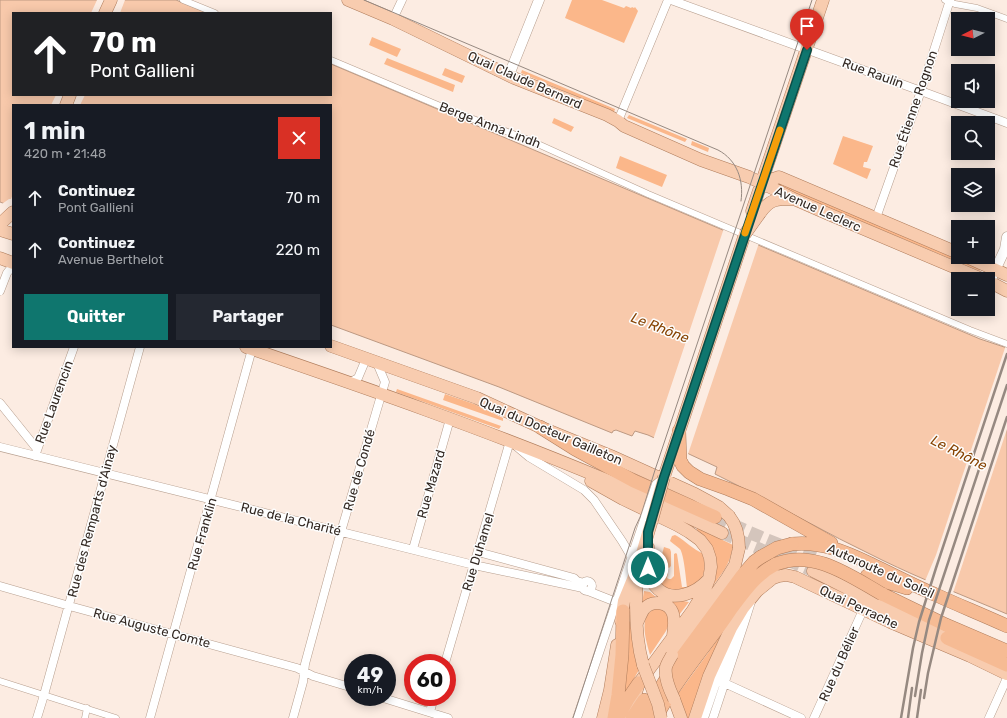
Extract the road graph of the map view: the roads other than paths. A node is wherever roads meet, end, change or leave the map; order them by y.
1 (111, 0) edge
2 (183, 0) edge
3 (348, 0) edge
4 (402, 0) edge
5 (539, 0) edge
6 (670, 0) edge
7 (823, 0) edge
8 (948, 1) edge
9 (105, 12) edge
10 (213, 12) edge
11 (393, 19) junction
12 (1007, 19) edge
13 (807, 50) junction
14 (332, 60) edge
15 (509, 75) junction
16 (921, 91) junction
17 (618, 121) junction
18 (1007, 123) edge
19 (701, 160) junction
20 (762, 183) junction
21 (794, 199) junction
22 (756, 208) junction
23 (12, 213) edge
24 (876, 218) junction
25 (0, 224) edge
26 (0, 230) edge
27 (12, 234) edge
28 (1007, 237) edge
29 (951, 250) edge
30 (0, 258) edge
31 (12, 263) edge
32 (982, 264) edge
33 (12, 268) edge
34 (996, 270) junction
35 (966, 272) edge
36 (1007, 275) edge
37 (995, 285) edge
38 (0, 291) edge
39 (1007, 291) edge
40 (1007, 344) edge
41 (332, 346) edge
42 (74, 348) edge
43 (140, 348) edge
44 (248, 348) edge
45 (371, 361) junction
46 (349, 383) junction
47 (381, 394) junction
48 (0, 403) edge
49 (450, 419) junction
50 (540, 427) junction
51 (679, 431) joint
52 (510, 442) junction
53 (0, 447) edge
54 (36, 453) junction
55 (676, 461) junction
56 (560, 462) junction
57 (105, 474) junction
58 (211, 500) junction
59 (714, 517) tunnel mouth
60 (648, 523) junction
61 (341, 531) junction
62 (722, 533) tunnel mouth
63 (413, 549) junction
64 (478, 552) junction
65 (851, 555) junction
66 (635, 562) junction
67 (474, 565) junction
68 (813, 571) tunnel mouth
69 (868, 576) dead end
70 (709, 579) junction
71 (0, 586) edge
72 (585, 587) junction
73 (934, 594) junction
74 (752, 597) junction
75 (69, 605) junction
76 (620, 606) junction
77 (863, 610) junction
78 (636, 625) junction
79 (1007, 626) edge
80 (174, 634) junction
81 (673, 636) junction
82 (947, 638) junction
83 (1007, 651) edge
84 (448, 654) edge
85 (970, 656) junction
86 (1007, 665) edge
87 (304, 672) junction
88 (670, 673) junction
89 (1007, 674) edge
90 (1007, 678) edge
91 (0, 681) edge
92 (721, 682) junction
93 (639, 683) junction
94 (344, 685) edge
95 (44, 695) junction
96 (396, 702) edge
97 (432, 706) edge
98 (87, 708) junction
99 (430, 712) junction
100 (37, 718) edge
101 (84, 718) edge
102 (116, 718) edge
103 (150, 718) edge
104 (293, 718) edge
105 (448, 718) edge
106 (577, 718) edge
107 (603, 718) edge
108 (614, 718) edge
109 (618, 718) edge
110 (628, 718) edge
111 (632, 718) edge
112 (643, 718) edge
113 (656, 718) edge
114 (661, 718) edge
115 (681, 718) edge
116 (695, 718) edge
117 (704, 718) edge
118 (713, 718) edge
119 (801, 718) edge
120 (814, 718) edge
121 (989, 718) edge

1 - 9 main road
2 - 10 street
3 - 11 main road, Quai Claude Bernard
4 - 11 street
5 - 15 street
6 - 13 street, Rue Raulin
6 - 17 street
7 - 13 main road
8 - 12 street
8 - 16 street, Rue Étienne Rognon
11 - 15 main road, Quai Claude Bernard
13 - 16 street, Rue Raulin
13 - 20 main road
14 - 40 street, Berge Anna Lindh
15 - 17 main road, Quai Claude Bernard
16 - 18 street, Rue Raulin
16 - 24 street, Rue Étienne Rognon
17 - 19 main road, Quai Claude Bernard
19 - 20 main road, Quai Claude Bernard
19 - 22 main road, Quai Claude Bernard
20 - 21 main road, Avenue Leclerc
20 - 22 main road
20 - 24 main road, Avenue Leclerc
21 - 22 main road
21 - 35 main road, Avenue Leclerc
22 - 51 main road, bridge
23 - 25 main road
24 - 29 main road, Avenue Leclerc
26 - 27 main road
28 - 34 street
30 - 31 main road
32 - 34 main road
33 - 38 street
34 - 36 main road
37 - 39 main road, Avenue Leclerc
41 - 45 main road, Quai du Docteur Gailleton
42 - 54 street, Rue Laurencin
43 - 57 street, Rue des Remparts d'Ainay
44 - 46 main road, Quai du Docteur Gailleton
44 - 58 street, Rue Franklin
45 - 46 street
45 - 47 street, Rue de Condé
45 - 50 main road, Quai du Docteur Gailleton
46 - 47 main road, Quai du Docteur Gailleton
47 - 49 main road, Quai du Docteur Gailleton
47 - 61 street, Rue de Condé
48 - 54 street
49 - 52 main road, Quai du Docteur Gailleton
49 - 63 street, Rue Mazard
50 - 59 highway
50 - 115 main road, Quai du Docteur Gailleton, bridge
51 - 55 highway
52 - 56 main road, Quai du Docteur Gailleton
52 - 64 street, Rue Duhamel
52 - 66 street, Quai du Docteur Gailleton
53 - 54 street, Rue de la Charité
54 - 57 street, Rue de la Charité
55 - 60 main road, bridge
55 - 65 highway
56 - 62 main road
56 - 70 main road
57 - 58 street, Rue de la Charité
57 - 75 street, Rue des Remparts d'Ainay
58 - 61 street, Rue de la Charité
58 - 80 street, Rue Franklin
60 - 66 main road
60 - 70 main road
61 - 63 street, Rue de la Charité
61 - 87 street, Rue de Condé
63 - 67 street, Rue de la Charité
64 - 67 street, Rue Duhamel
64 - 72 street, Rue de la Charité
65 - 73 highway, Autoroute du Soleil
65 - 88 highway, Autoroute du Soleil, bridge
66 - 76 main road
66 - 78 main road
67 - 72 street, Rue de la Charité
67 - 84 street, Rue Duhamel
68 - 82 main road, Quai Perrache
69 - 73 highway
70 - 81 main road
71 - 75 street, Rue Auguste Comte
72 - 76 street, Rue de la Charité
73 - 79 highway, Autoroute du Soleil
74 - 77 main road, Quai Perrache
74 - 92 street
74 - 116 main road, Quai Perrache
75 - 80 street, Rue Auguste Comte
75 - 95 street, Rue des Remparts d'Ainay
76 - 106 street
76 - 107 main road
76 - 108 highway
77 - 85 main road, Quai Perrache
77 - 120 street, Rue du Bélier
78 - 81 main road
78 - 114 main road, bridge
80 - 87 street, Rue Auguste Comte
80 - 103 street, Rue Franklin
81 - 93 main road
82 - 85 main road, Quai Perrache
82 - 86 highway
83 - 113 highway, Autoroute du Soleil, bridge
85 - 89 main road, Quai Perrache
87 - 94 street, Rue Auguste Comte
87 - 104 street, Rue de Condé
88 - 111 highway
88 - 112 highway, Autoroute du Soleil
90 - 121 street
91 - 95 street
92 - 117 street
92 - 118 street
92 - 119 street
93 - 109 highway
93 - 110 main road
95 - 98 street
95 - 100 street, Rue des Remparts d'Ainay
96 - 99 street
97 - 99 street
98 - 101 street
98 - 102 street
99 - 105 street

